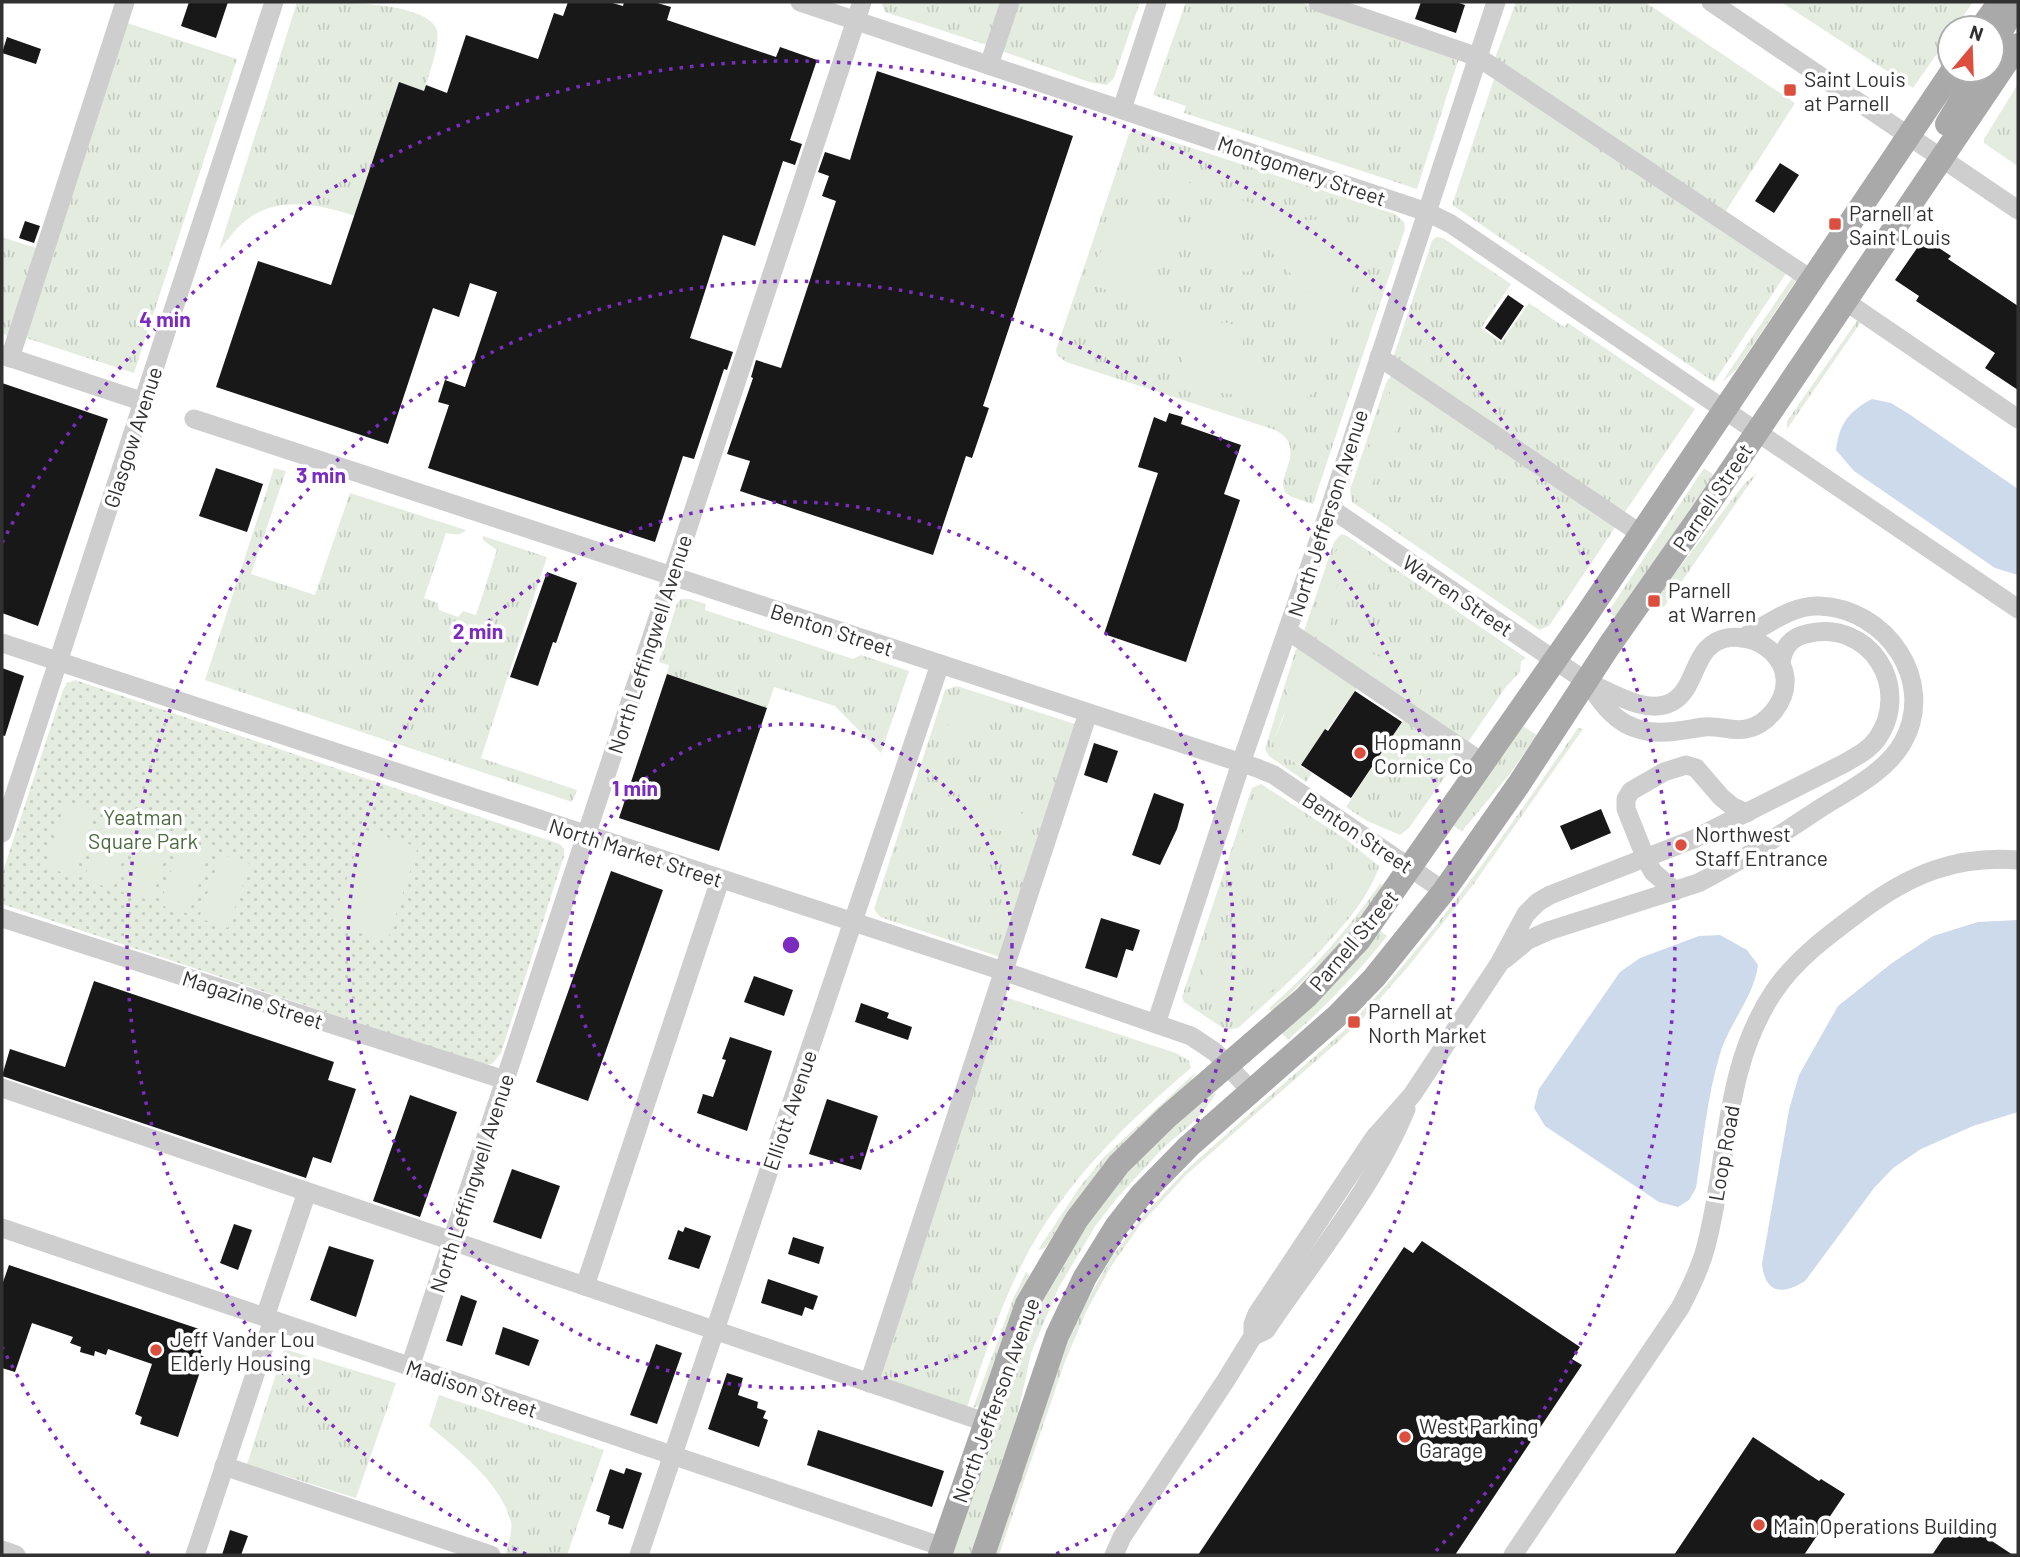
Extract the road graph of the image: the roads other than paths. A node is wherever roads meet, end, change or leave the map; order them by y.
1 (125, 2) edge
2 (274, 2) edge
3 (800, 2) edge
4 (1010, 2) edge
5 (1157, 2) edge
6 (1318, 2) edge
7 (1496, 2) edge
8 (1711, 2) edge
9 (2017, 2) edge
10 (859, 11) edge
11 (2006, 22) edge
12 (2018, 45) edge
13 (1478, 57) junction
14 (989, 65) junction
15 (1943, 84) edge
16 (1971, 84) edge
17 (1122, 109) junction
18 (1908, 136) junction
19 (1942, 159) junction
20 (2018, 211) edge
21 (1427, 212) junction
22 (1812, 280) junction
23 (1845, 301) junction
24 (6, 356) edge
25 (1379, 357) junction
26 (144, 402) junction
27 (1724, 411) junction
28 (194, 419) dead end
29 (2018, 419) edge
30 (1756, 432) junction
31 (1330, 508) junction
32 (1641, 534) junction
33 (672, 576) junction
34 (2018, 610) edge
35 (1288, 631) junction
36 (1742, 638) junction
37 (2, 643) edge
38 (1555, 660) junction
39 (59, 662) junction
40 (1781, 663) junction
41 (940, 664) junction
42 (1587, 681) junction
43 (1088, 713) junction
44 (1482, 762) junction
45 (1241, 763) junction
46 (1793, 790) junction
47 (1746, 813) junction
48 (1808, 816) junction
49 (2, 833) edge
50 (586, 836) junction
51 (1646, 859) junction
52 (2018, 860) edge
53 (1411, 867) junction
54 (720, 880) junction
55 (1444, 891) junction
56 (1675, 891) junction
57 (2, 918) edge
58 (852, 923) junction
59 (1499, 964) junction
60 (1003, 971) junction
61 (1156, 1024) junction
62 (1228, 1063) junction
63 (505, 1080) junction
64 (2, 1088) edge
65 (1252, 1092) junction
66 (307, 1192) junction
67 (2, 1228) edge
68 (452, 1241) junction
69 (585, 1286) junction
70 (269, 1319) junction
71 (715, 1330) junction
72 (410, 1367) junction
73 (869, 1383) junction
74 (985, 1422) junction
75 (672, 1455) junction
76 (224, 1466) junction
77 (2, 1550) edge
78 (942, 1551) edge
79 (16, 1555) edge
80 (195, 1555) edge
81 (491, 1555) edge
82 (639, 1555) edge
83 (983, 1555) edge
84 (1114, 1555) edge
85 (1513, 1555) edge

1 - 24 street
2 - 26 street, Glasgow Avenue
3 - 10 street, Montgomery Street
4 - 14 street
5 - 17 street
6 - 13 street
7 - 13 street, North Jefferson Avenue
8 - 18 street
9 - 11 main road
10 - 14 street, Montgomery Street
10 - 33 street, North Leffingwell Avenue
12 - 19 main road, Parnell Street
13 - 21 street, North Jefferson Avenue
13 - 22 street
14 - 17 street, Montgomery Street
15 - 18 main road, Parnell Street
16 - 19 main road
17 - 21 street, Montgomery Street
18 - 19 street
18 - 22 main road, Parnell Street
19 - 20 street
19 - 23 main road, Parnell Street
21 - 25 street, North Jefferson Avenue
21 - 27 street, Montgomery Street
22 - 27 main road, Parnell Street
23 - 29 street
23 - 30 main road, Parnell Street
24 - 26 street
25 - 31 street, North Jefferson Avenue
25 - 32 street
26 - 39 street, Glasgow Avenue
27 - 30 street, Montgomery Street
27 - 32 main road, Parnell Street
28 - 33 street, Benton Street
30 - 34 street, Montgomery Street
30 - 42 main road, Parnell Street
31 - 35 street, North Jefferson Avenue
31 - 38 street, Warren Street
32 - 38 main road, Parnell Street
33 - 41 street, Benton Street
33 - 50 street, North Leffingwell Avenue
35 - 44 street
35 - 45 street, North Jefferson Avenue
36 - 40 street
36 - 42 street
36 - 48 street
37 - 39 street, North Market Street
38 - 42 street, Warren Street
38 - 44 main road, Parnell Street
39 - 49 street, Glasgow Avenue
39 - 50 street, North Market Street
40 - 42 street
40 - 46 street
41 - 43 street, Benton Street
41 - 58 street, Elliott Avenue
42 - 55 main road, Parnell Street
43 - 45 street, Benton Street
43 - 60 street
44 - 53 main road, Parnell Street
45 - 53 street, Benton Street
45 - 61 street, North Jefferson Avenue
46 - 47 street
46 - 48 street
47 - 51 street
47 - 51 street
48 - 56 street
50 - 54 street, North Market Street
50 - 63 street, North Leffingwell Avenue
51 - 56 street
51 - 59 street
52 - 85 street, Loop Road
53 - 55 street, Benton Street
53 - 62 main road, Parnell Street
54 - 58 street, North Market Street
54 - 69 street
55 - 65 main road, Parnell Street
56 - 59 street
57 - 63 street, Magazine Street
58 - 60 street, North Market Street
58 - 71 street, Elliott Avenue
59 - 84 street
60 - 61 street, North Market Street
60 - 73 street
61 - 62 street, North Market Street
62 - 65 street, North Market Street
62 - 74 main road, North Jefferson Avenue
63 - 68 street, North Leffingwell Avenue
64 - 66 street
65 - 83 main road, North Jefferson Avenue
66 - 68 street
66 - 70 street
67 - 70 street, Madison Street
68 - 69 street
68 - 72 street, North Leffingwell Avenue
69 - 71 street
70 - 72 street, Madison Street
70 - 76 street
71 - 73 street
71 - 75 street, Elliott Avenue
72 - 75 street, Madison Street
73 - 74 street
74 - 78 main road, North Jefferson Avenue
75 - 78 street, Madison Street
75 - 82 street, Elliott Avenue
76 - 80 street
76 - 81 street
77 - 79 street

